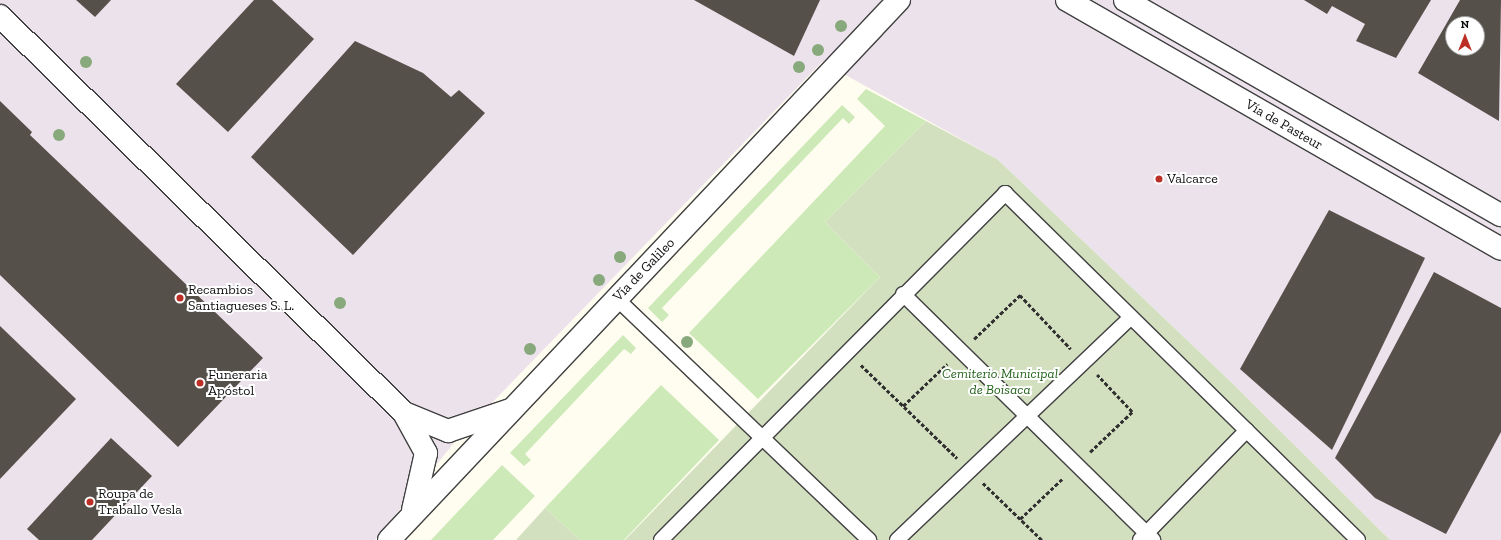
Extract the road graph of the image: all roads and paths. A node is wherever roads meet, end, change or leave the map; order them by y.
1 (899, 0) edge
2 (1067, 0) edge
3 (1125, 0) edge
4 (0, 16) edge
5 (1501, 215) edge
6 (1501, 249) edge
7 (903, 294) junction
8 (617, 299) junction
9 (1131, 317) junction
10 (846, 351) junction
11 (512, 409) junction
12 (404, 413) junction
13 (1027, 416) junction
14 (1247, 430) junction
15 (448, 431) junction
16 (762, 436) junction
17 (476, 447) junction
18 (426, 453) junction
19 (970, 470) junction
20 (445, 480) junction
21 (412, 515) junction
22 (1146, 538) edge
23 (389, 540) edge
24 (661, 540) edge
25 (869, 540) edge
26 (897, 540) edge
27 (1042, 540) edge
28 (1358, 540) edge

1 - 8 street, Vía de Galileo
2 - 6 street, Vía de Pasteur
3 - 5 street, Vía de Pasteur
4 - 12 street
7 - 9 lane
7 - 10 lane
7 - 13 lane
8 - 11 street, Vía de Galileo
8 - 16 lane
9 - 13 lane
9 - 14 lane
10 - 16 lane
10 - 19 path
11 - 15 street
11 - 17 street, Vía de Galileo
12 - 15 street
12 - 18 street
13 - 19 lane
13 - 22 lane
14 - 22 lane
14 - 28 lane
15 - 17 street
15 - 18 street
16 - 24 lane
16 - 25 lane
17 - 20 street, Vía de Galileo
18 - 20 street
18 - 21 street
19 - 26 lane
19 - 27 path
20 - 21 street, Vía de Galileo
21 - 23 street, Vía de Galileo

